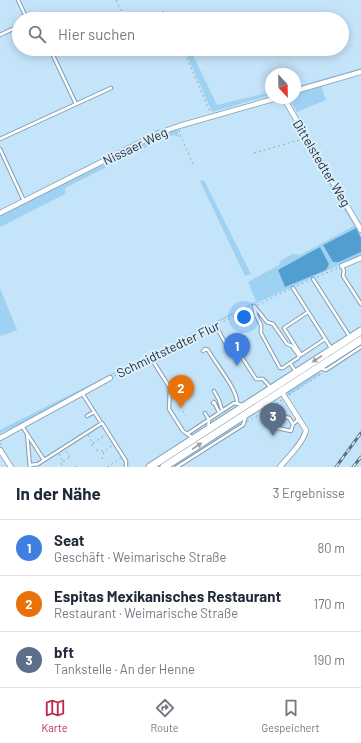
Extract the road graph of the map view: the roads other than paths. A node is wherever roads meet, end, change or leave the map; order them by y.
1 (18, 0) edge
2 (24, 12) edge
3 (12, 29) edge
4 (0, 35) edge
5 (53, 56) edge
6 (361, 72) edge
7 (111, 88) dead end
8 (301, 89) edge
9 (265, 102) edge
10 (76, 104) junction
11 (287, 104) edge
12 (0, 138) edge
13 (0, 149) edge
14 (24, 201) junction
15 (0, 213) edge
16 (361, 230) edge
17 (361, 258) edge
18 (343, 268) joint
19 (313, 279) road end
20 (293, 288) road end
21 (361, 304) edge
22 (308, 312) junction
23 (267, 322) junction
24 (261, 325) junction
25 (216, 326) road end
26 (361, 331) edge
27 (350, 338) junction
28 (325, 339) junction
29 (361, 340) edge
30 (361, 346) edge
31 (332, 349) junction
32 (203, 350) dead end
33 (151, 358) road end
34 (290, 363) junction
35 (317, 368) junction
36 (296, 373) junction
37 (110, 378) road end
38 (276, 388) junction
39 (214, 391) dead end
40 (82, 393) junction
41 (213, 403) dead end
42 (238, 403) junction
43 (263, 403) junction
44 (245, 406) junction
45 (221, 411) junction
46 (94, 412) junction
47 (205, 413) dead end
48 (246, 414) junction
49 (279, 415) junction
50 (87, 416) dead end
51 (300, 419) junction
52 (209, 420) junction
53 (101, 422) junction
54 (293, 424) junction
55 (22, 426) junction
56 (207, 430) junction
57 (27, 433) junction
58 (190, 436) junction
59 (0, 438) edge
60 (0, 450) edge
61 (44, 460) junction
62 (30, 466) edge
63 (11, 467) edge
64 (126, 467) edge
65 (150, 467) edge
66 (164, 467) edge
67 (177, 467) edge
68 (280, 467) edge

1 - 2 lane
3 - 4 lane
5 - 10 lane
6 - 8 street
7 - 10 lane
9 - 14 street, Nissaer Weg
10 - 12 lane
11 - 16 street, Dittelstedter Weg
13 - 14 lane
14 - 15 street, Nissaer Weg
17 - 18 street
18 - 21 lane
19 - 27 lane
20 - 22 lane
22 - 28 lane
22 - 28 lane
23 - 24 lane
23 - 24 lane
23 - 34 lane
24 - 34 lane
25 - 38 lane
26 - 27 main road
27 - 31 main road
28 - 31 lane
29 - 35 main road
30 - 35 lane
31 -> 36 main road
32 - 42 lane
33 - 58 lane
34 - 36 lane
35 - 38 main road
36 - 38 main road
37 - 40 street, Schmidtstedter Flur
38 - 43 main road
38 - 44 main road
38 - 51 street
39 - 45 lane
40 - 46 lane
40 - 55 street, Schmidtstedter Flur
41 - 45 lane
42 - 44 lane
42 - 45 lane
43 - 48 main road
43 - 49 lane
44 - 56 main road
45 - 52 lane
46 - 50 lane
46 - 53 lane
47 - 52 lane
66 -> 48 main road
48 - 67 lane
49 - 54 lane
49 - 54 lane
51 - 54 lane
51 - 68 street
52 - 56 lane
52 - 58 lane
53 - 61 lane
53 - 64 lane
55 - 57 lane
55 - 59 street, Schmidtstedter Flur
56 - 58 main road
57 - 61 lane
57 - 62 lane
58 - 65 main road
60 - 63 street
61 - 62 lane

